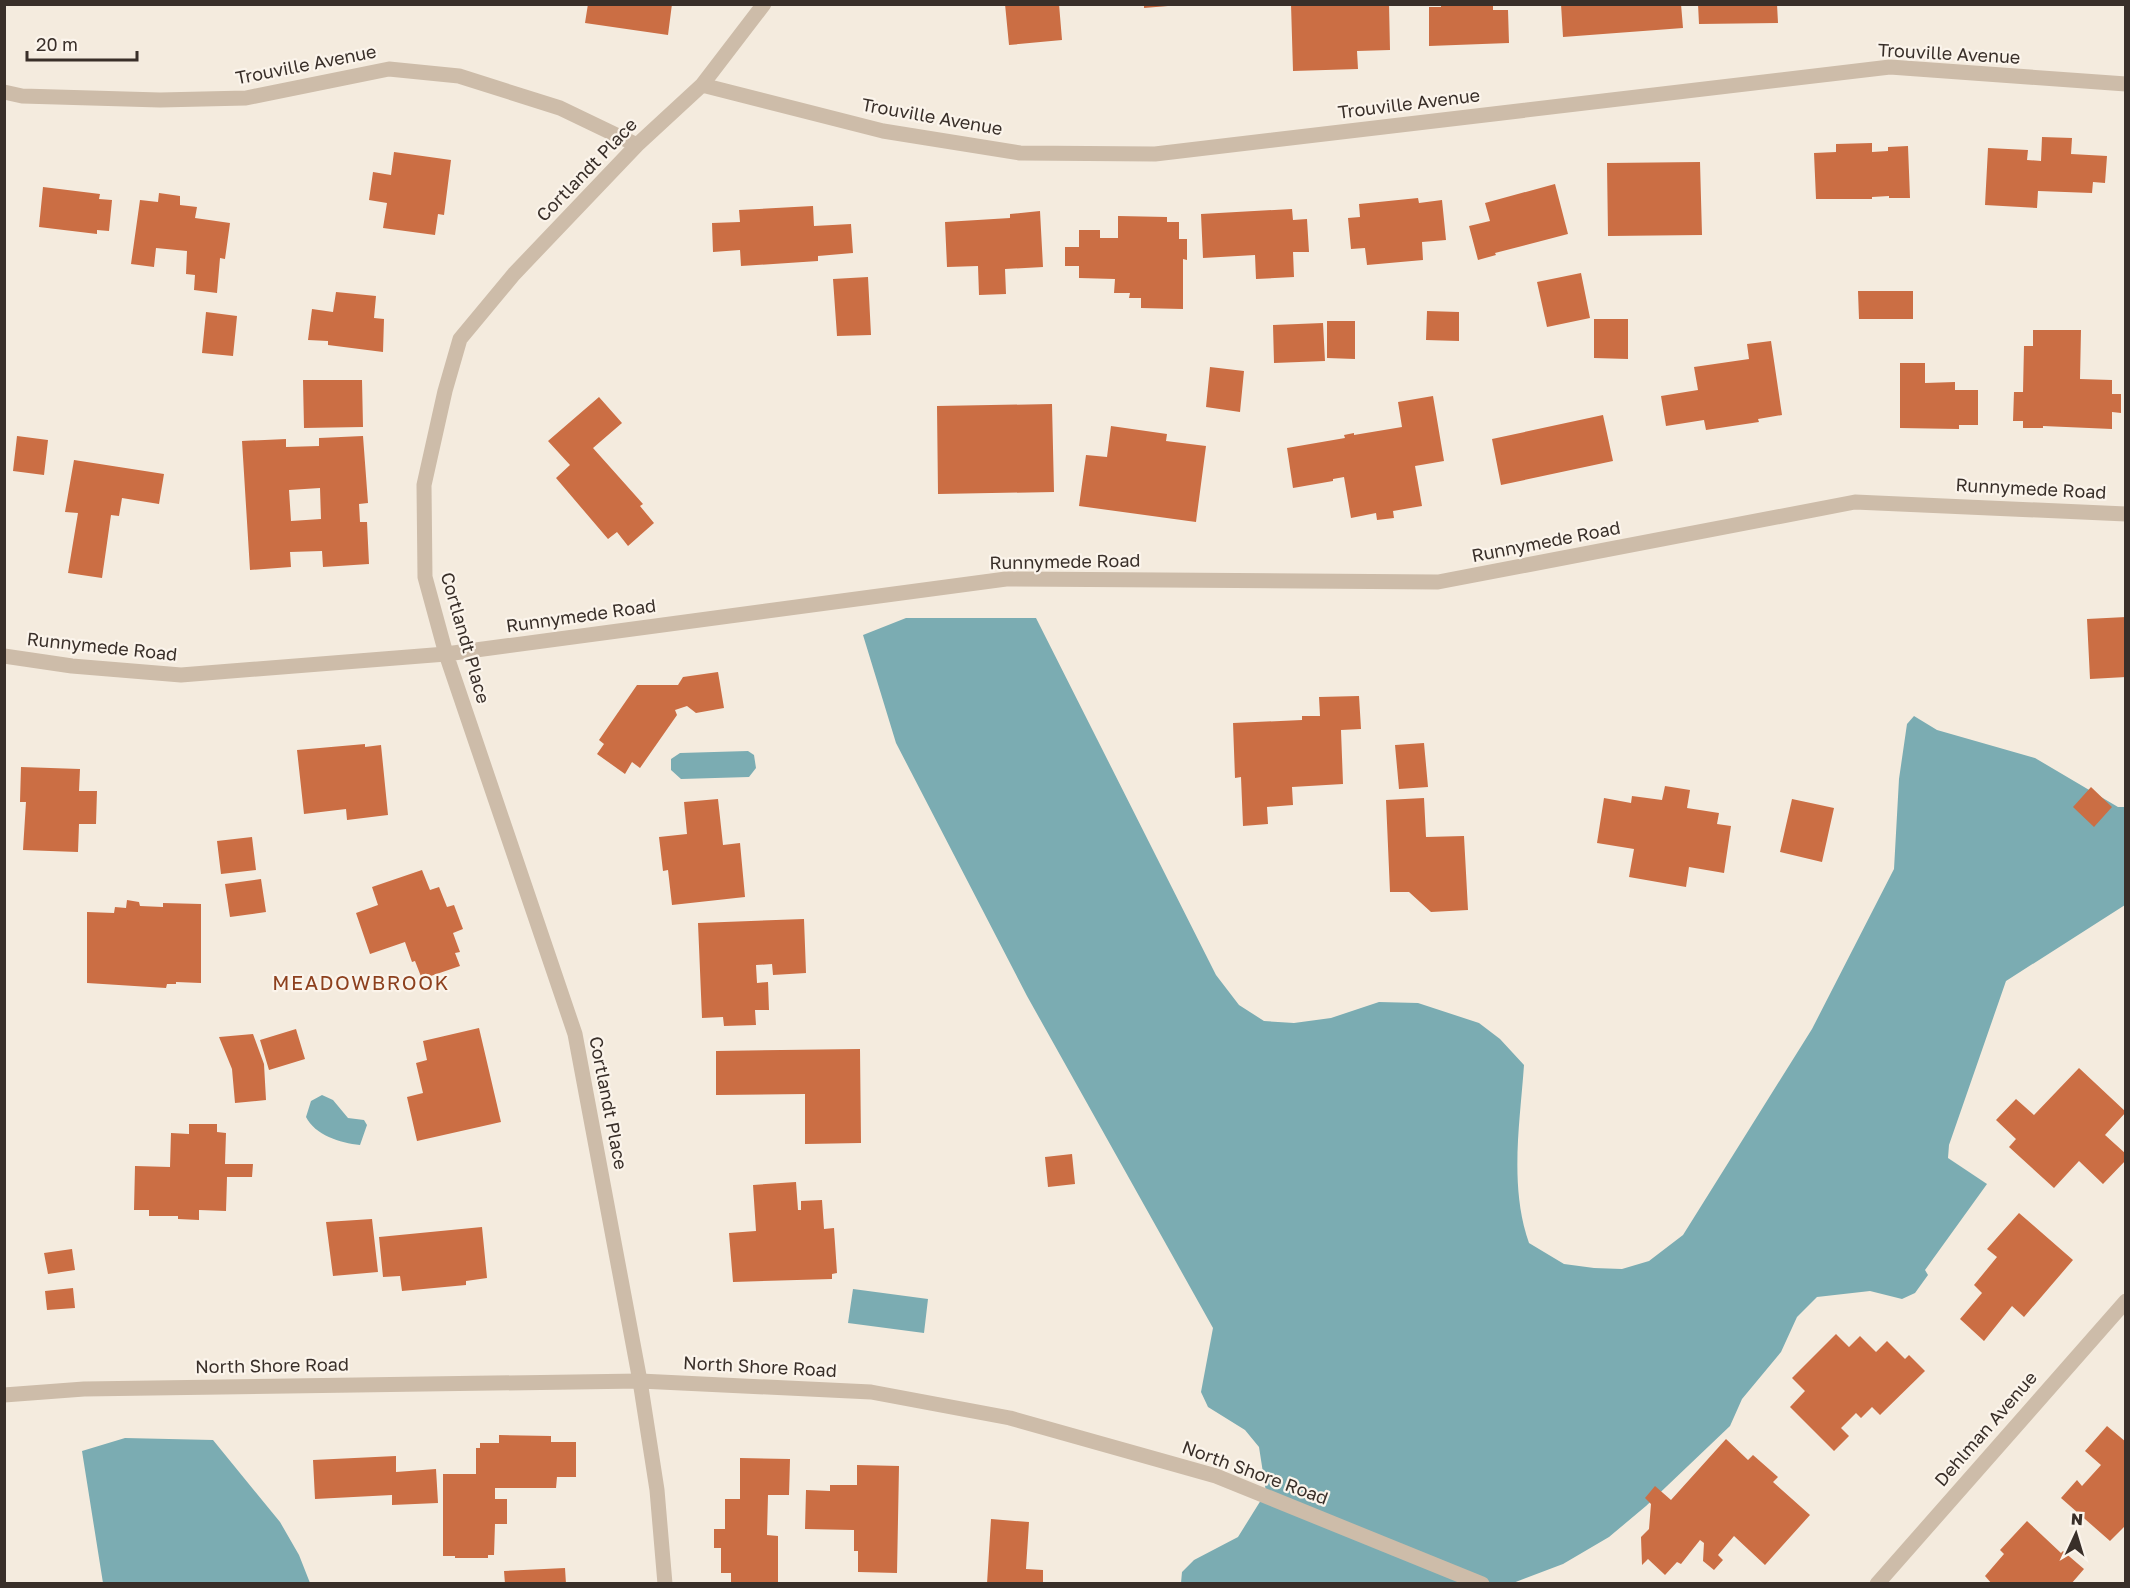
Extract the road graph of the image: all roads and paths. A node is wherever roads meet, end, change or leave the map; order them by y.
1 (764, 4) edge
2 (2126, 84) edge
3 (702, 85) junction
4 (4, 92) edge
5 (637, 145) junction
6 (2126, 513) edge
7 (446, 654) junction
8 (4, 656) edge
9 (2126, 1301) edge
10 (640, 1381) junction
11 (4, 1395) edge
12 (665, 1584) edge
13 (1482, 1584) edge
14 (1877, 1584) edge

1 - 3 street, Cortlandt Place
2 - 3 street, Trouville Avenue
3 - 5 street, Cortlandt Place
4 - 5 street, Trouville Avenue
5 - 7 street, Cortlandt Place
6 - 7 street, Runnymede Road
7 - 8 street, Runnymede Road
7 - 10 street, Cortlandt Place
9 - 14 street, Dehlman Avenue
10 - 11 street, North Shore Road
10 - 12 street, Cortlandt Place
10 - 13 street, North Shore Road

